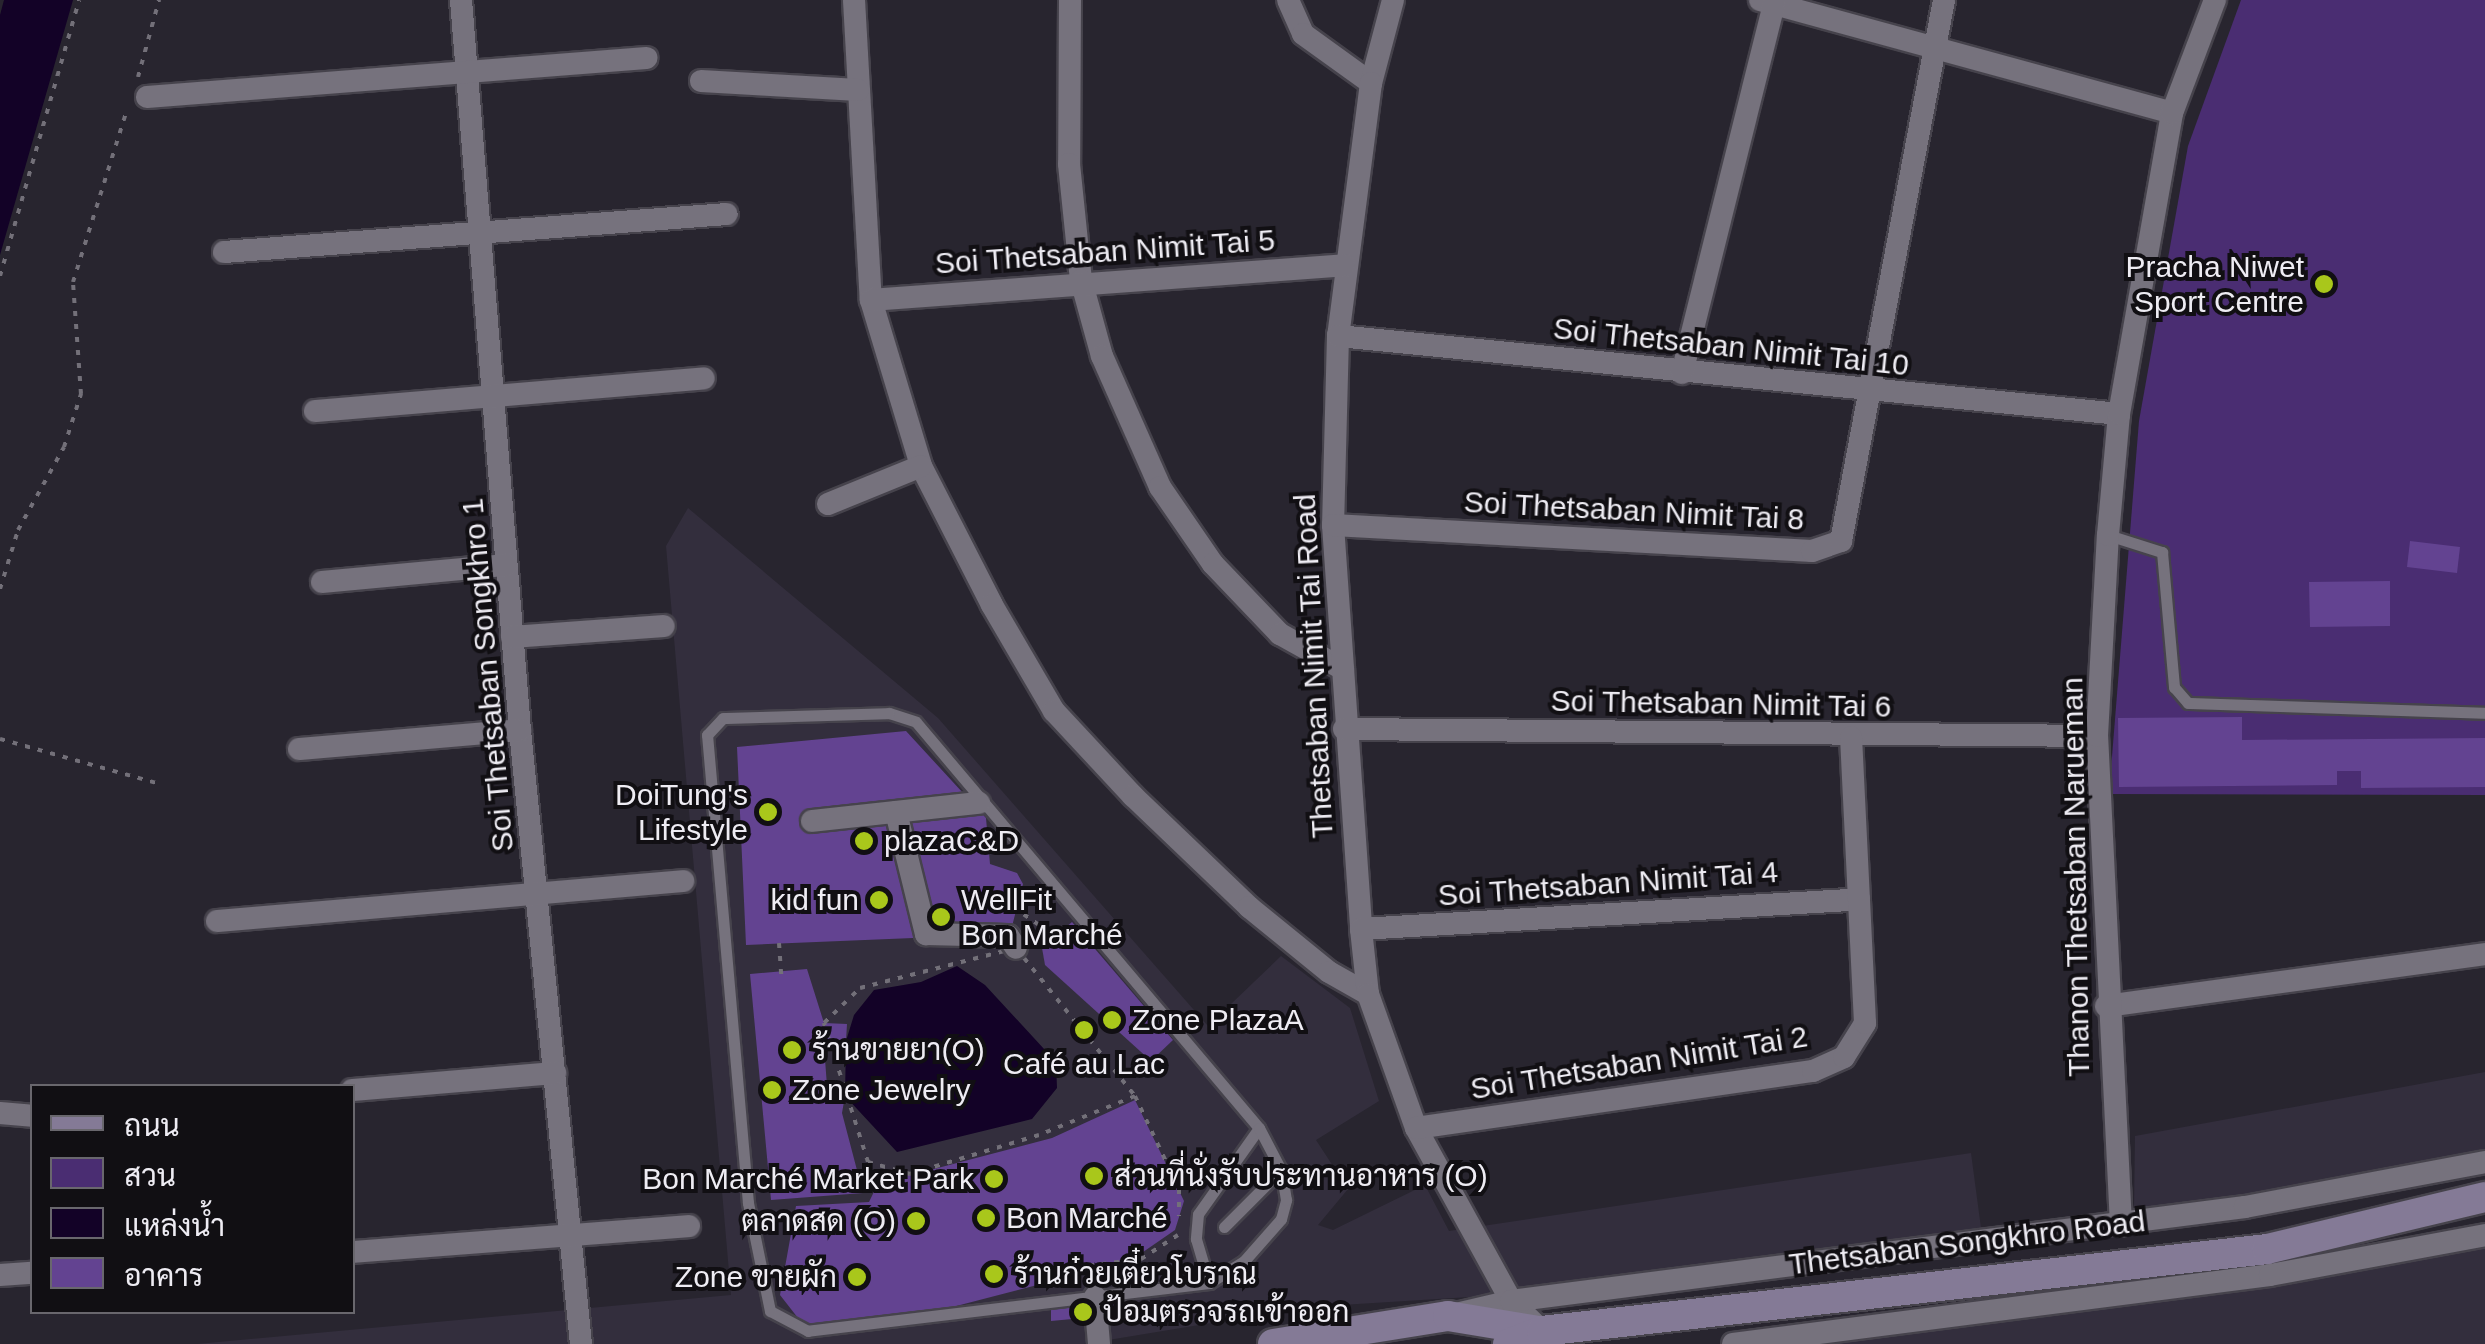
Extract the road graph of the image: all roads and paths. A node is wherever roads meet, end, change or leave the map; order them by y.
1 (78, 0) edge
2 (160, 0) edge
3 (461, 0) edge
4 (854, 0) edge
5 (1070, 0) edge
6 (1288, 0) edge
7 (1393, 0) edge
8 (1944, 0) edge
9 (2215, 0) edge
10 (1767, 2) edge
11 (1931, 44) junction
12 (646, 58) dead end
13 (467, 75) junction
14 (701, 81) dead end
15 (1371, 83) junction
16 (858, 90) junction
17 (136, 99) junction
18 (2172, 113) junction
19 (727, 214) dead end
20 (481, 232) junction
21 (224, 252) dead end
22 (1344, 264) junction
23 (0, 276) edge
24 (1081, 280) junction
25 (871, 300) junction
26 (1338, 336) junction
27 (1682, 372) junction
28 (704, 378) dead end
29 (1869, 393) junction
30 (493, 397) junction
31 (315, 411) dead end
32 (2119, 414) junction
33 (921, 466) junction
34 (828, 504) dead end
35 (1332, 526) junction
36 (2108, 536) junction
37 (506, 566) junction
38 (322, 582) dead end
39 (0, 589) edge
40 (664, 626) dead end
41 (512, 638) junction
42 (1342, 669) junction
43 (2485, 712) edge
44 (520, 730) junction
45 (1344, 730) junction
46 (2098, 736) junction
47 (1851, 737) junction
48 (0, 739) edge
49 (300, 749) dead end
50 (158, 783) dead end
51 (979, 803) junction
52 (896, 812) junction
53 (812, 820) dead end
54 (683, 882) dead end
55 (539, 896) junction
56 (1859, 898) junction
57 (1013, 907) dead end
58 (216, 921) dead end
59 (1361, 929) junction
60 (1058, 938) dead end
61 (780, 943) dead end
62 (1016, 948) junction
63 (2485, 954) edge
64 (781, 975) dead end
65 (1368, 994) junction
66 (2106, 1006) junction
67 (555, 1073) junction
68 (355, 1090) edge
69 (1135, 1096) junction
70 (0, 1113) edge
71 (30, 1116) edge
72 (1258, 1128) junction
73 (1416, 1128) junction
74 (2485, 1162) edge
75 (1281, 1170) junction
76 (2485, 1197) edge
77 (2120, 1225) junction
78 (689, 1226) dead end
79 (1224, 1227) dead end
80 (2485, 1235) edge
81 (568, 1240) junction
82 (355, 1252) edge
83 (1063, 1269) dead end
84 (30, 1273) edge
85 (0, 1274) edge
86 (1208, 1284) junction
87 (1095, 1297) junction
88 (1511, 1302) junction
89 (1448, 1316) junction
90 (1547, 1338) edge
91 (582, 1344) edge
92 (1099, 1344) edge
93 (1273, 1344) edge
94 (1508, 1344) edge
95 (1733, 1344) edge

1 - 23 path
2 - 17 path
3 - 13 street, Soi Thetsaban Songkhro 1
4 - 16 street
5 - 24 street
6 - 15 street
7 - 15 street, Thetsaban Nimit Tai Road
8 - 11 street, Soi Thetsaban Nimit Tai 8
9 - 18 street, Thanon Thetsaban Narueman
10 - 11 street
10 - 27 street
11 - 18 street
11 - 29 street, Soi Thetsaban Nimit Tai 8
12 - 13 street
13 - 17 street
13 - 20 street, Soi Thetsaban Songkhro 1
14 - 16 street
15 - 22 street, Thetsaban Nimit Tai Road
16 - 25 street
17 - 39 path
18 - 32 street, Thanon Thetsaban Narueman
19 - 20 street
20 - 21 street
20 - 30 street, Soi Thetsaban Songkhro 1
22 - 24 street, Soi Thetsaban Nimit Tai 5
22 - 26 street, Thetsaban Nimit Tai Road
24 - 25 street, Soi Thetsaban Nimit Tai 5
24 - 42 street
25 - 33 street
26 - 27 street, Soi Thetsaban Nimit Tai 10
26 - 35 street, Thetsaban Nimit Tai Road
27 - 29 street, Soi Thetsaban Nimit Tai 10
28 - 30 street
29 - 32 street, Soi Thetsaban Nimit Tai 10
29 - 35 street, Soi Thetsaban Nimit Tai 8
30 - 31 street
30 - 37 street, Soi Thetsaban Songkhro 1
32 - 36 street, Thanon Thetsaban Narueman
33 - 34 street
33 - 65 street
35 - 42 street, Thetsaban Nimit Tai Road
36 - 43 lane
36 - 46 street, Thanon Thetsaban Narueman
37 - 38 street
37 - 41 street, Soi Thetsaban Songkhro 1
40 - 41 street
41 - 44 street, Soi Thetsaban Songkhro 1
42 - 45 street, Thetsaban Nimit Tai Road
44 - 49 street
44 - 55 street, Soi Thetsaban Songkhro 1
45 - 47 street, Soi Thetsaban Nimit Tai 6
45 - 59 street, Thetsaban Nimit Tai Road
46 - 47 street, Soi Thetsaban Nimit Tai 6
46 - 66 street, Thanon Thetsaban Narueman
47 - 56 street, Soi Thetsaban Nimit Tai 2
48 - 50 path
51 - 52 street
51 - 72 lane
51 - 87 lane
52 - 53 street
52 - 62 street
54 - 55 street
55 - 58 street
55 - 67 street, Soi Thetsaban Songkhro 1
56 - 59 street, Soi Thetsaban Nimit Tai 4
56 - 73 street, Soi Thetsaban Nimit Tai 2
57 - 60 path
59 - 65 street, Thetsaban Nimit Tai Road
61 - 64 path
62 - 69 path
62 - 69 path
63 - 66 street
65 - 73 street, Thetsaban Nimit Tai Road
66 - 77 street, Thanon Thetsaban Narueman
67 - 68 street
67 - 81 street, Soi Thetsaban Songkhro 1
69 - 83 path
70 - 71 street
72 - 75 lane
72 - 86 lane
73 - 88 street, Thetsaban Nimit Tai Road
74 - 77 street, Thetsaban Songkhro Road
75 - 79 lane
75 - 86 lane
76 - 90 street, Thetsaban Songkhro Road
77 - 88 street, Thetsaban Songkhro Road
78 - 81 street
80 - 95 street
81 - 82 street
81 - 91 street, Soi Thetsaban Songkhro 1
84 - 85 street
86 - 87 lane
87 - 92 street
88 - 89 street, Thetsaban Songkhro Road
88 - 90 street, Thetsaban Nimit Tai Road
89 - 90 street, Thetsaban Songkhro Road
89 - 93 street, Thetsaban Songkhro Road
90 - 94 street, Thetsaban Songkhro Road

